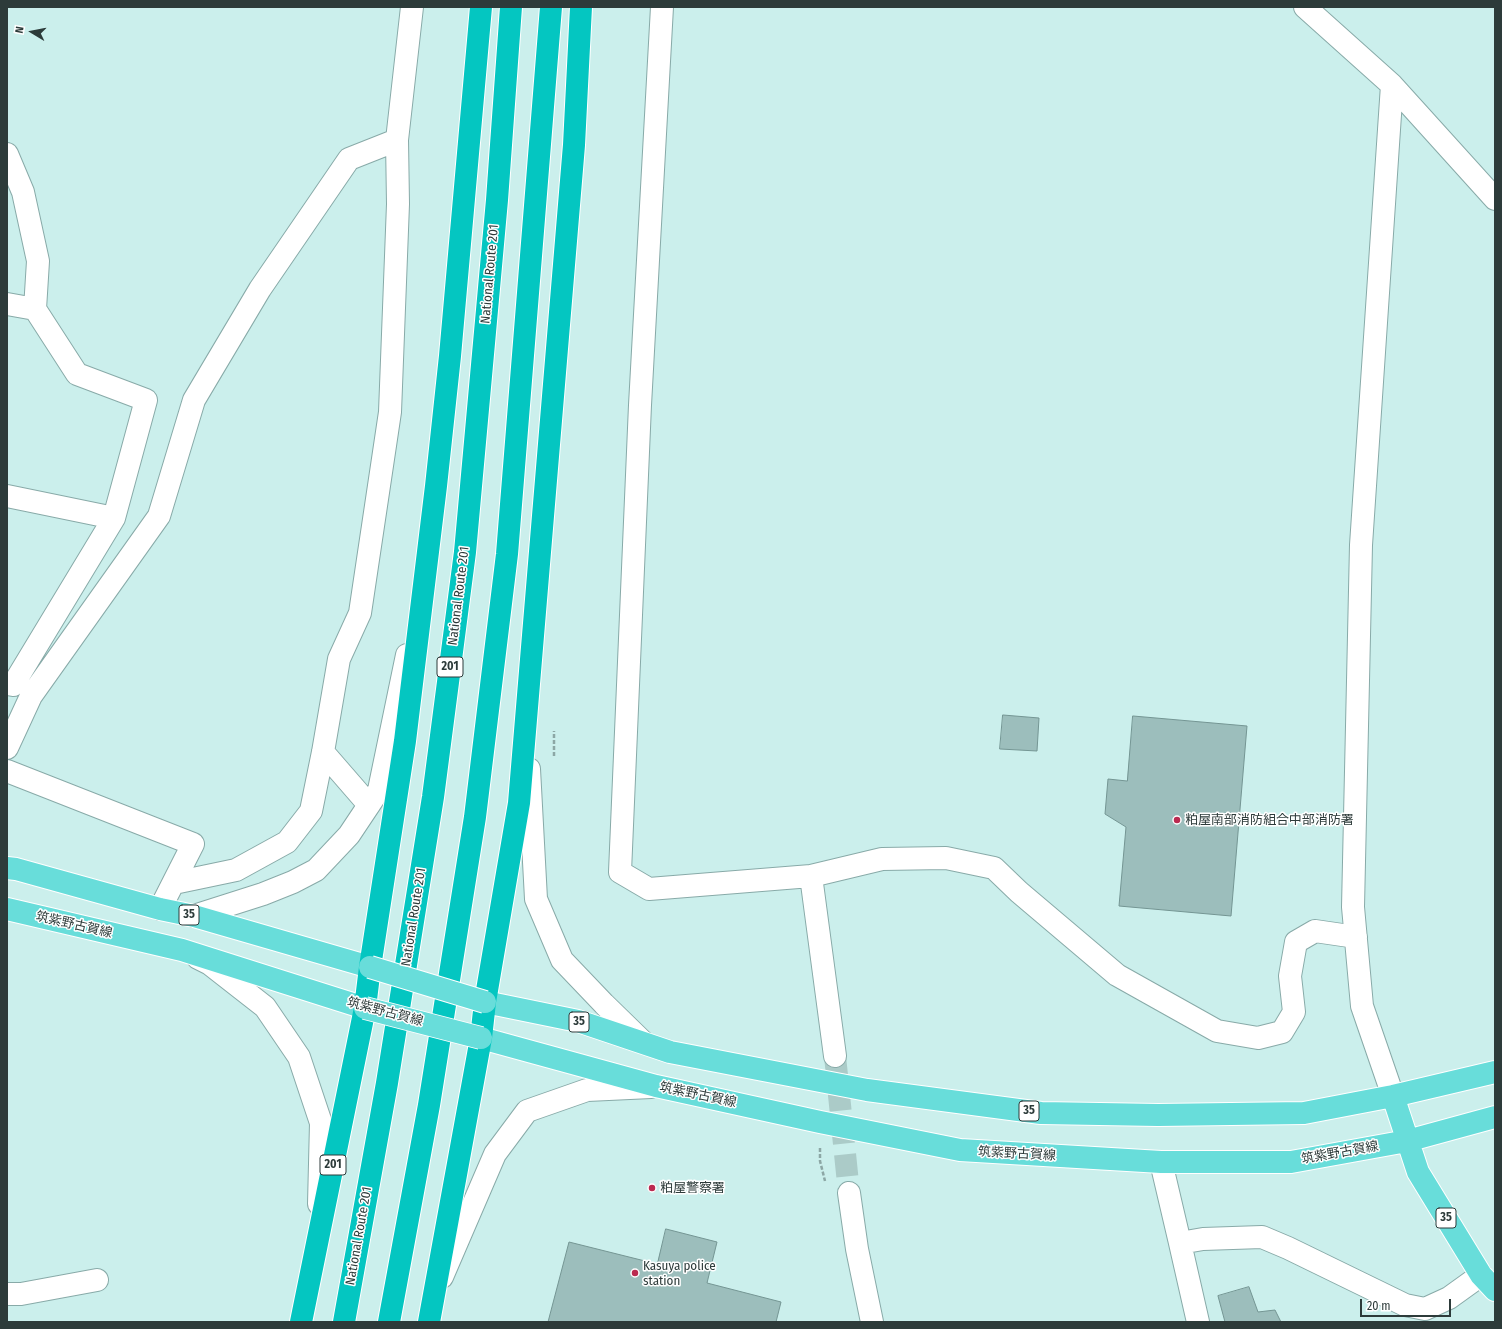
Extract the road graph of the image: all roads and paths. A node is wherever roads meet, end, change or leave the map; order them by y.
1 (412, 7) edge
2 (481, 7) edge
3 (511, 7) edge
4 (551, 7) edge
5 (581, 7) edge
6 (662, 7) edge
7 (1305, 7) edge
8 (1392, 85) junction
9 (397, 140) junction
10 (7, 154) edge
11 (1495, 199) edge
12 (7, 304) edge
13 (36, 309) junction
14 (436, 486) junction
15 (7, 496) edge
16 (114, 518) junction
17 (7, 684) edge
18 (525, 718) junction
19 (554, 731) dead end
20 (7, 748) edge
21 (323, 752) junction
22 (554, 762) dead end
23 (7, 771) edge
24 (369, 805) junction
25 (7, 868) edge
26 (811, 876) junction
27 (174, 883) junction
28 (7, 909) edge
29 (160, 909) junction
30 (194, 916) junction
31 (1356, 937) junction
32 (182, 950) junction
33 (370, 968) junction
34 (485, 1002) junction
35 (365, 1008) junction
36 (481, 1038) junction
37 (643, 1042) junction
38 (835, 1056) tunnel mouth
39 (1495, 1072) edge
40 (656, 1086) junction
41 (1393, 1096) junction
42 (1495, 1118) edge
43 (1407, 1141) junction
44 (1161, 1162) junction
45 (849, 1193) tunnel mouth
46 (319, 1233) junction
47 (1180, 1243) junction
48 (97, 1280) dead end
49 (1488, 1283) edge
50 (436, 1291) junction
51 (7, 1294) edge
52 (301, 1322) edge
53 (344, 1322) edge
54 (389, 1322) edge
55 (429, 1322) edge
56 (872, 1322) edge
57 (1198, 1322) edge

1 - 9 street
2 - 14 highway, 201
3 - 53 highway, National Route 201 / 201
4 - 54 highway
5 - 18 highway
6 - 26 street
7 - 8 street
8 - 11 street
8 - 31 street
9 - 20 street
9 - 21 street
10 - 13 street
12 - 13 street
13 - 16 street
14 - 24 street
14 - 33 highway, 201
15 - 16 street
16 - 17 street
18 - 34 highway
18 - 37 street
19 - 22 path
21 - 24 street
21 - 27 street
23 - 27 street
24 - 30 street
25 - 29 main road, 35
26 - 31 street
26 - 38 street
27 - 29 street
28 - 32 main road, 筑紫野古賀線
29 - 30 main road, 35
30 - 33 main road, 35
31 - 41 street
32 - 35 main road, 筑紫野古賀線
32 - 46 street
33 - 34 main road, 35, bridge
33 - 35 highway, 201
34 - 36 highway
34 - 37 main road, 35
35 - 36 main road, 筑紫野古賀線, bridge
35 - 46 highway, 201
36 - 40 main road, 筑紫野古賀線
36 - 50 highway
37 - 41 main road, 35
39 - 41 main road, 35
40 - 44 main road, 筑紫野古賀線
40 - 50 street
41 - 43 main road, 35
42 - 43 main road, 筑紫野古賀線
43 - 44 main road, 筑紫野古賀線
43 - 49 main road, 35
44 - 47 street
45 - 56 street
46 - 52 highway, 201
47 - 49 street
47 - 57 street
48 - 51 street
50 - 55 highway

